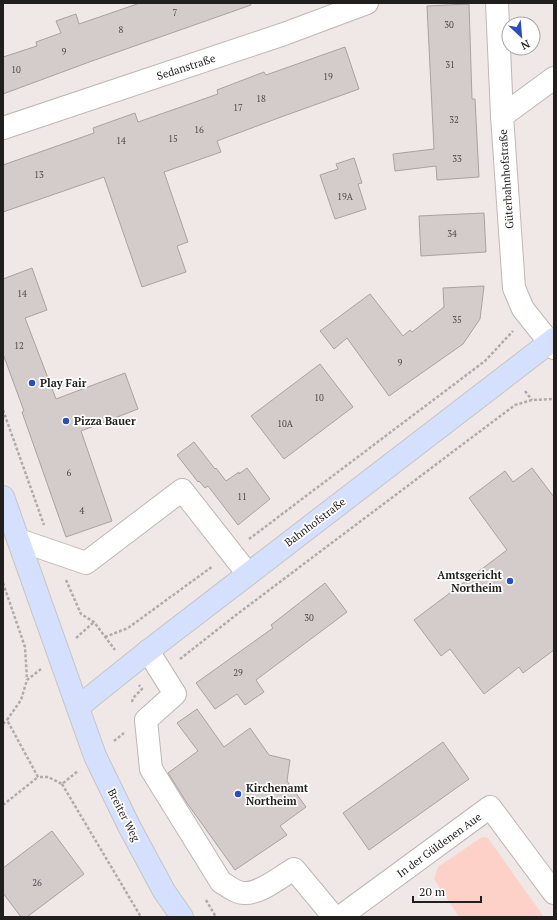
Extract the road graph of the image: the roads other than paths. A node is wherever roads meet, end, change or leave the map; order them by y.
1 (367, 3) edge
2 (497, 3) edge
3 (554, 78) edge
4 (502, 116) junction
5 (3, 128) edge
6 (552, 344) edge
7 (3, 497) edge
8 (19, 540) junction
9 (248, 574) junction
10 (148, 651) junction
11 (78, 707) junction
12 (164, 891) junction
13 (554, 893) edge
14 (175, 917) edge
15 (182, 917) edge
16 (334, 917) edge
17 (340, 917) edge

1 - 5 street, Sedanstraße
2 - 4 street, Güterbahnhofstraße
3 - 4 street
4 - 6 street, Güterbahnhofstraße
6 - 9 main road, Bahnhofstraße
7 - 8 main road, Breiter Weg
8 - 9 street
8 - 11 main road, Breiter Weg
9 - 10 main road, Bahnhofstraße
10 - 11 main road, Bahnhofstraße
10 - 16 street
11 - 12 main road, Breiter Weg
12 - 14 main road
12 - 15 main road, Breiter Weg
13 - 17 street, In der Güldenen Aue

